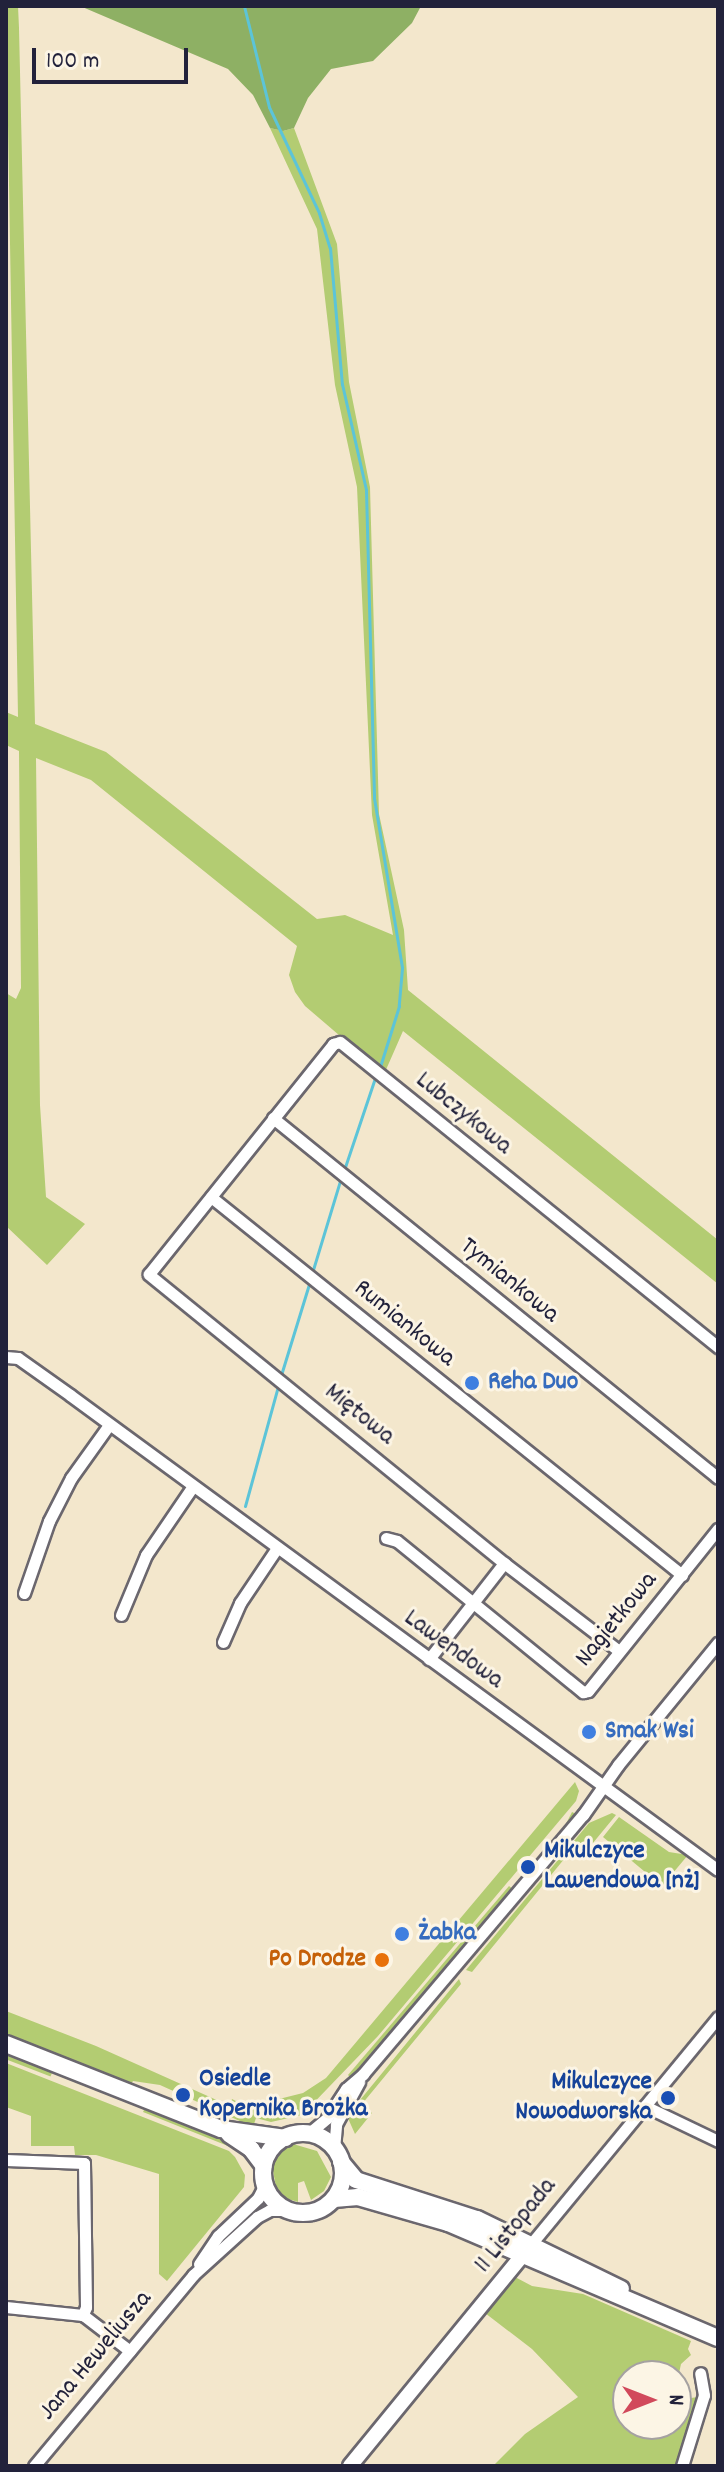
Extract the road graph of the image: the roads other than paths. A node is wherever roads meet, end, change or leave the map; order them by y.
1 (273, 1118) junction
2 (211, 1197) junction
3 (718, 1347) edge
4 (6, 1357) edge
5 (109, 1425) junction
6 (718, 1478) edge
7 (193, 1486) junction
8 (718, 1529) edge
9 (386, 1538) dead end
10 (277, 1548) junction
11 (504, 1563) junction
12 (682, 1575) junction
13 (24, 1593) dead end
14 (473, 1602) junction
15 (121, 1615) dead end
16 (223, 1642) dead end
17 (718, 1643) edge
18 (619, 1651) junction
19 (429, 1659) junction
20 (603, 1786) junction
21 (718, 1870) edge
22 (718, 2017) edge
23 (6, 2044) edge
24 (363, 2074) junction
25 (645, 2106) junction
26 (221, 2129) junction
27 (308, 2134) junction
28 (285, 2138) junction
29 (718, 2141) edge
30 (337, 2156) junction
31 (6, 2160) edge
32 (264, 2166) junction
33 (265, 2184) junction
34 (334, 2199) junction
35 (287, 2210) junction
36 (527, 2250) junction
37 (193, 2275) junction
38 (6, 2307) edge
39 (83, 2315) junction
40 (718, 2338) edge
41 (130, 2351) junction
42 (700, 2373) dead end
43 (34, 2466) edge
44 (350, 2466) edge
45 (682, 2466) edge

1 - 2 street, Lubczykowa
1 - 3 street, Lubczykowa
1 - 6 street, Tymiankowa
2 - 11 street, Miętowa
2 - 12 street, Rumiankowa
4 - 5 street, Lawendowa
5 - 7 street, Lawendowa
5 - 13 street
7 - 10 street, Lawendowa
7 - 15 street
8 - 12 street
9 - 14 street, Nagietkowa
10 - 16 street
10 - 19 street, Lawendowa
11 - 14 street
11 - 18 street, Miętowa
12 - 18 street, Nagietkowa
14 - 18 street, Nagietkowa
14 - 19 street
17 - 20 street
19 - 20 street, Lawendowa
20 - 21 street, Lawendowa
20 - 24 street
22 - 25 street, 11 Listopada
23 - 26 main road
24 - 27 street
24 - 30 street
25 - 29 street
25 - 36 street, 11 Listopada
26 - 28 main road
26 - 32 main road
27 - 28 main road
27 - 30 main road
28 - 32 main road
30 - 34 main road
30 - 36 main road
31 - 39 street
32 - 33 main road
33 - 35 main road
33 - 37 street, Jana Heweliusza
34 - 35 main road
34 - 36 main road
35 - 37 street, Jana Heweliusza
36 - 40 main road
36 - 44 street, 11 Listopada
37 - 41 street, Jana Heweliusza
38 - 39 street
39 - 41 street
41 - 43 street, Jana Heweliusza
42 - 45 street

